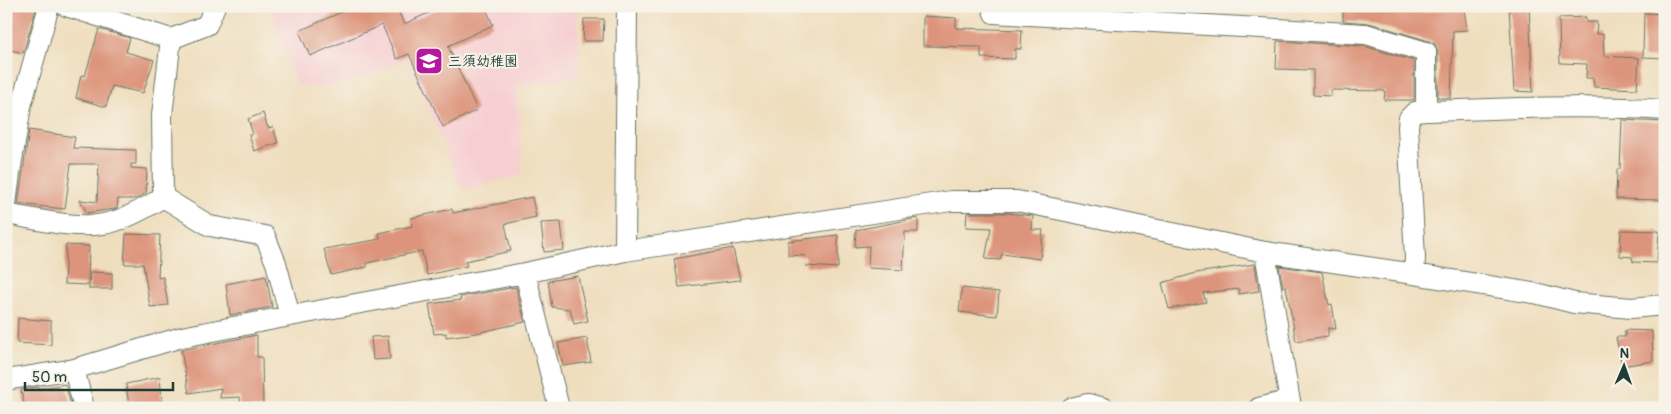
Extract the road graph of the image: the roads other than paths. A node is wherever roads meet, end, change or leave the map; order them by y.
1 (49, 6) edge
2 (66, 6) edge
3 (215, 6) edge
4 (627, 6) edge
5 (992, 6) edge
6 (172, 39) junction
7 (1665, 110) edge
8 (1426, 111) junction
9 (9, 165) edge
10 (163, 197) junction
11 (6, 204) edge
12 (6, 214) edge
13 (625, 251) junction
14 (1265, 252) junction
15 (525, 273) junction
16 (1414, 274) junction
17 (1665, 305) edge
18 (290, 316) junction
19 (74, 369) junction
20 (6, 380) edge
21 (1291, 404) edge
22 (84, 408) edge
23 (559, 408) edge
24 (1071, 408) edge
25 (1104, 408) edge
26 (1259, 408) edge

1 - 9 street
2 - 6 street
3 - 6 street
4 - 13 street
5 - 8 street
6 - 10 street
7 - 8 street
8 - 16 street
9 - 11 street
10 - 12 street
10 - 18 street
13 - 14 street
13 - 15 street
14 - 16 street
14 - 21 street
15 - 18 street
15 - 23 street
16 - 17 street
18 - 19 street
19 - 20 street
19 - 22 street
21 - 26 street
24 - 25 street

